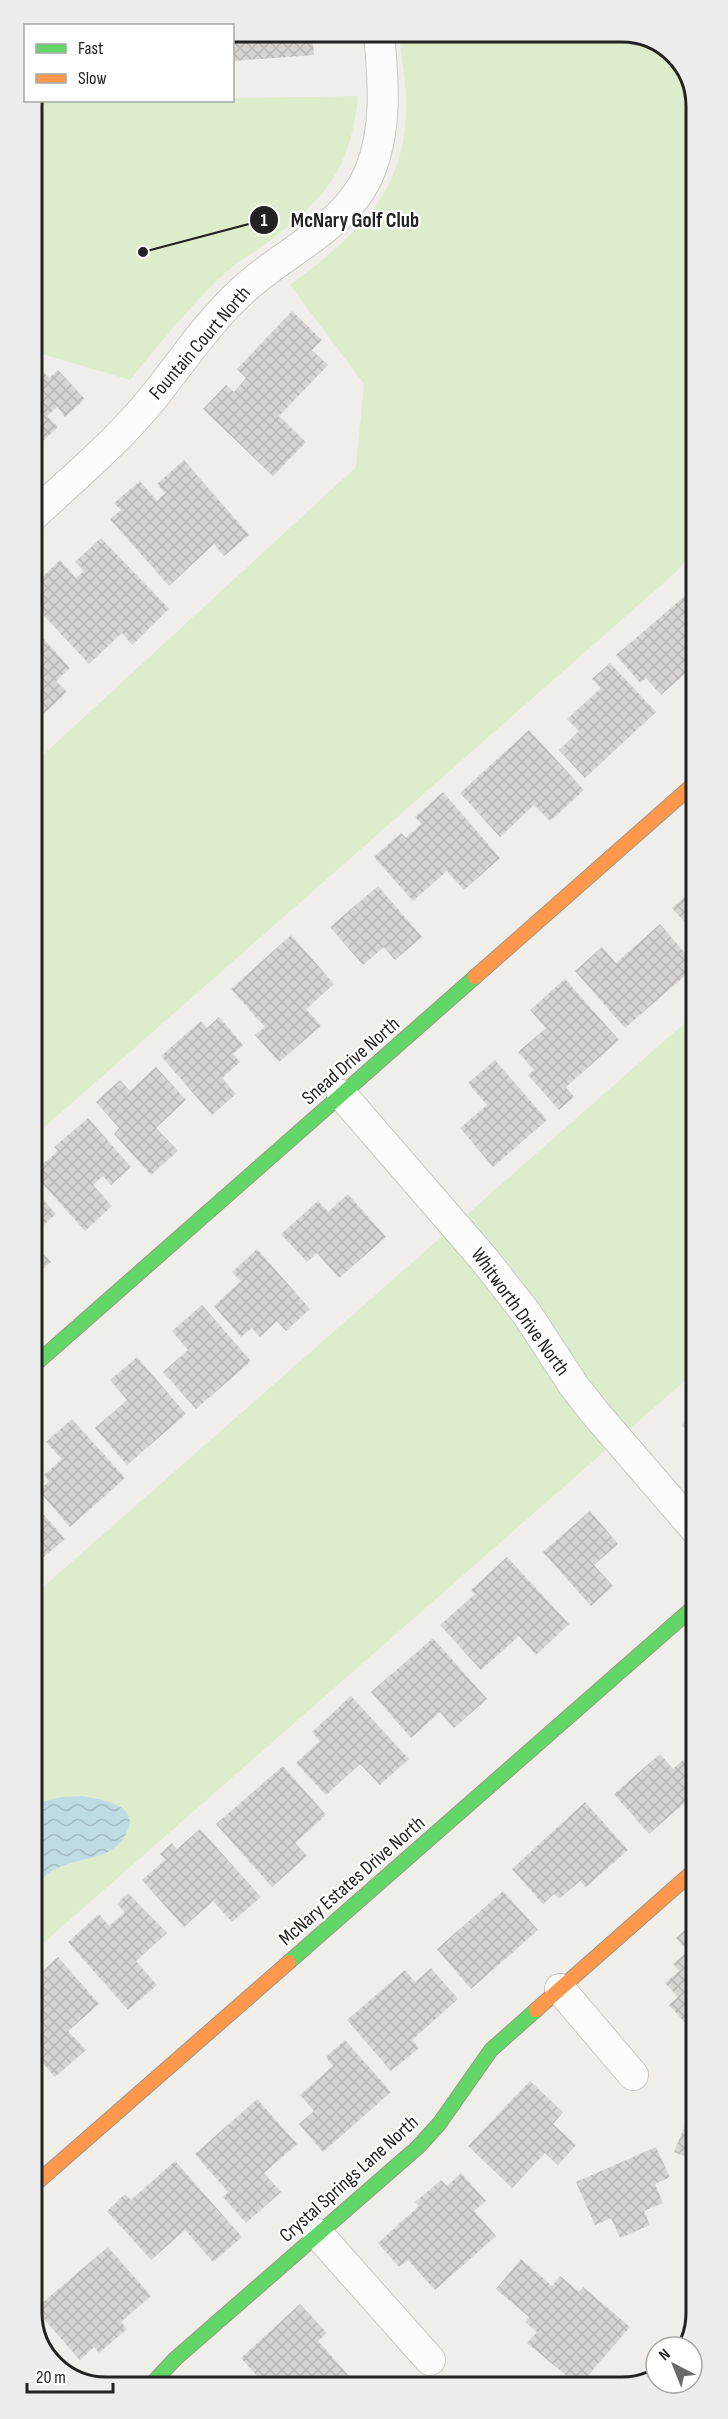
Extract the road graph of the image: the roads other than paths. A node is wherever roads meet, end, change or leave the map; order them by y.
1 (380, 42) edge
2 (42, 507) edge
3 (686, 791) edge
4 (342, 1095) junction
5 (42, 1358) edge
6 (686, 1518) edge
7 (686, 1614) edge
8 (686, 1878) edge
9 (560, 1989) junction
10 (633, 2075) dead end
11 (42, 2178) edge
12 (318, 2234) junction
13 (430, 2360) dead end
14 (158, 2377) edge

1 - 2 street, Fountain Court North
3 - 4 street, Snead Drive North
4 - 5 street, Snead Drive North
4 - 6 street, Whitworth Drive North
7 - 11 street, McNary Estates Drive North
8 - 9 street, Crystal Springs Lane North
9 - 10 street
9 - 12 street, Crystal Springs Lane North
12 - 13 street
12 - 14 street, Crystal Springs Lane North

